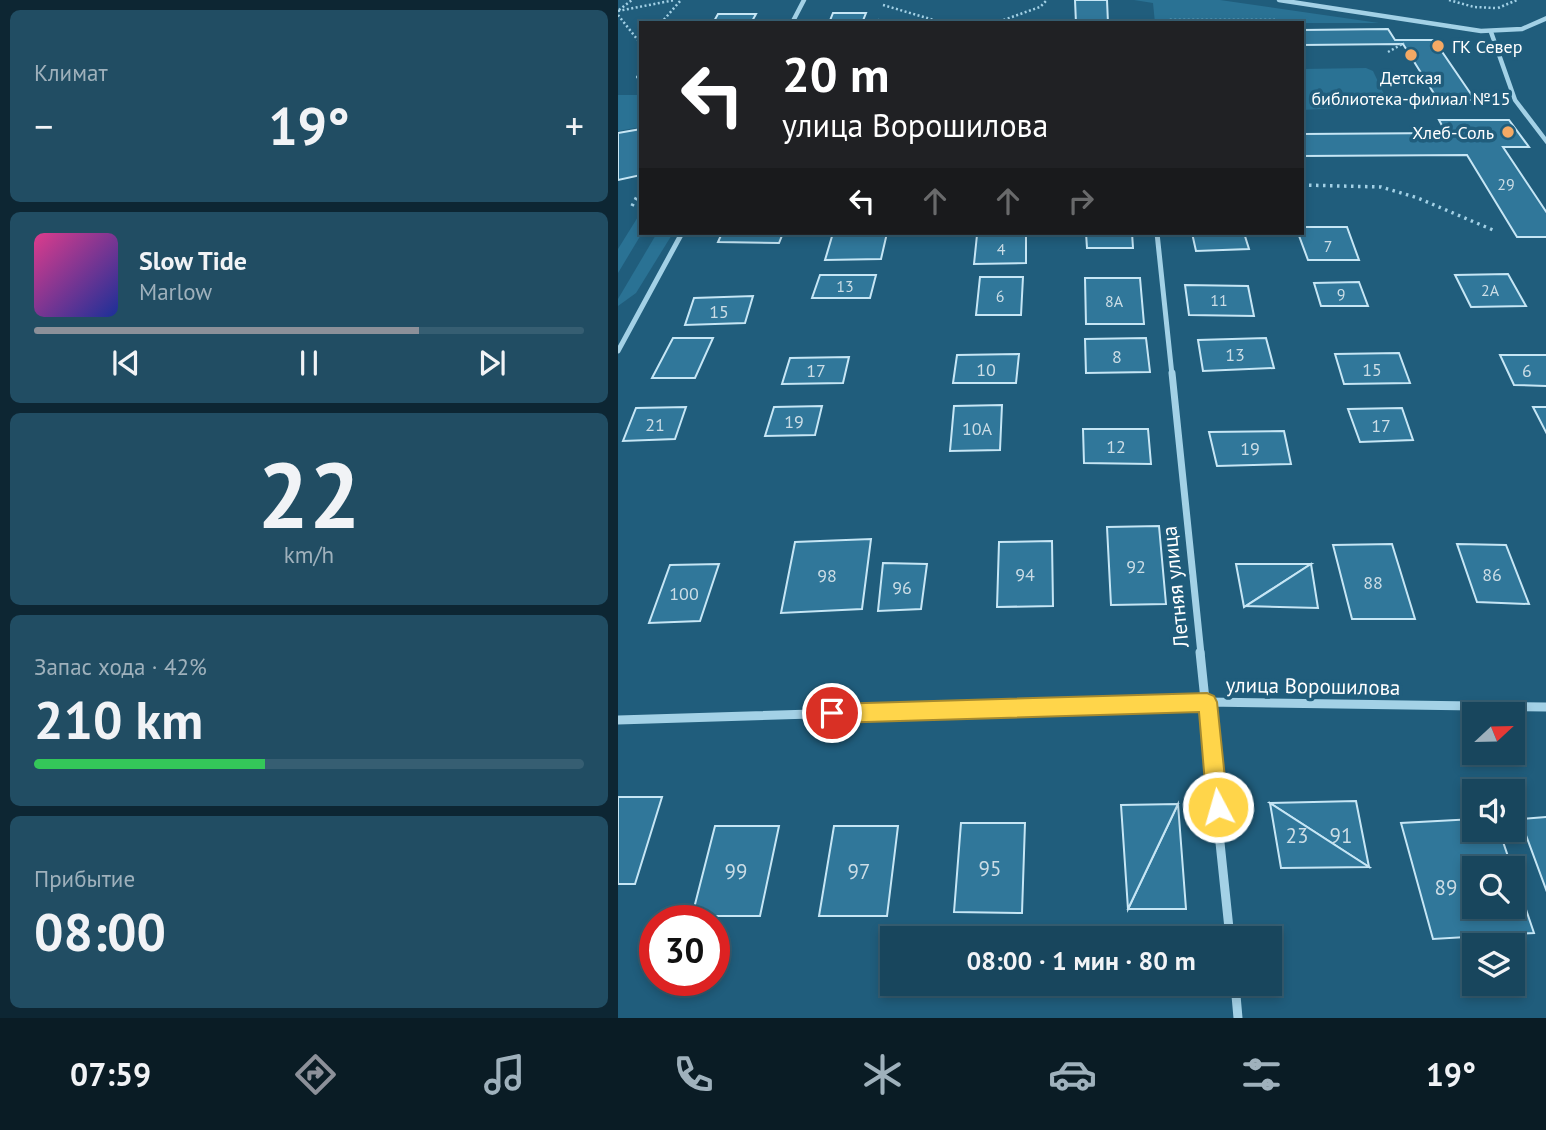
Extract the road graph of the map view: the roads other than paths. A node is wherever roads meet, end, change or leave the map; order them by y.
1 (804, 0) edge
2 (1280, 0) edge
3 (1546, 18) edge
4 (793, 21) edge
5 (1491, 32) junction
6 (1546, 142) edge
7 (681, 235) edge
8 (1157, 235) edge
9 (618, 351) edge
10 (1207, 702) junction
11 (1546, 707) edge
12 (618, 720) edge
13 (1229, 926) edge
14 (1236, 996) edge
15 (1238, 1018) edge

1 - 4 street
2 - 5 street
3 - 5 street
5 - 6 street
7 - 9 street
8 - 10 street, Летняя улица
10 - 11 street, улица Ворошилова
10 - 12 street, улица Ворошилова
10 - 13 street, Летняя улица
14 - 15 street

